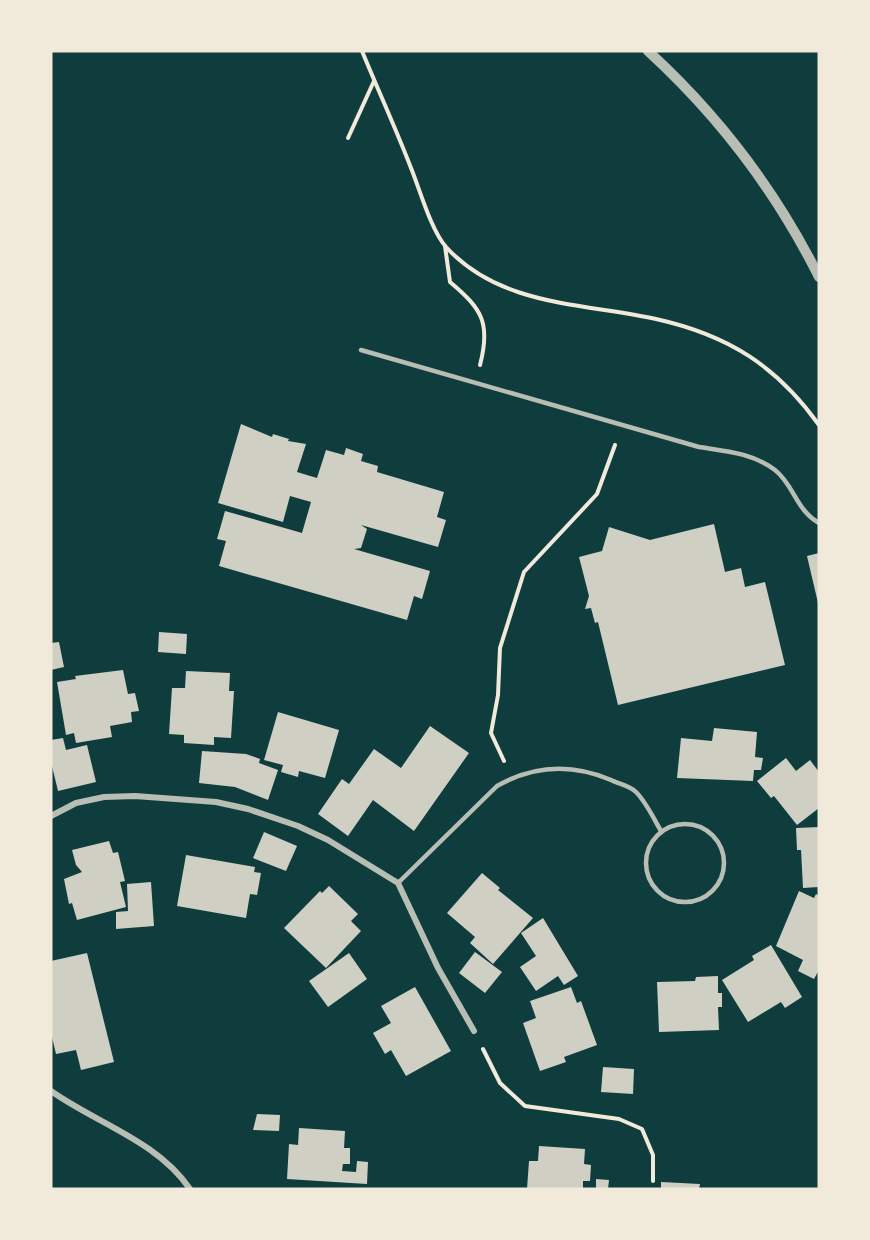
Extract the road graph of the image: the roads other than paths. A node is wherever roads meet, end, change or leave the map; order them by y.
1 (648, 51) edge
2 (819, 276) edge
3 (361, 350) dead end
4 (819, 523) edge
5 (51, 816) edge
6 (661, 831) junction
7 (398, 883) junction
8 (474, 1031) road end
9 (51, 1091) edge
10 (190, 1189) edge

1 - 2 street
3 - 4 lane
5 - 7 street
6 - 6 lane
6 - 7 lane
7 - 8 street
9 - 10 street

